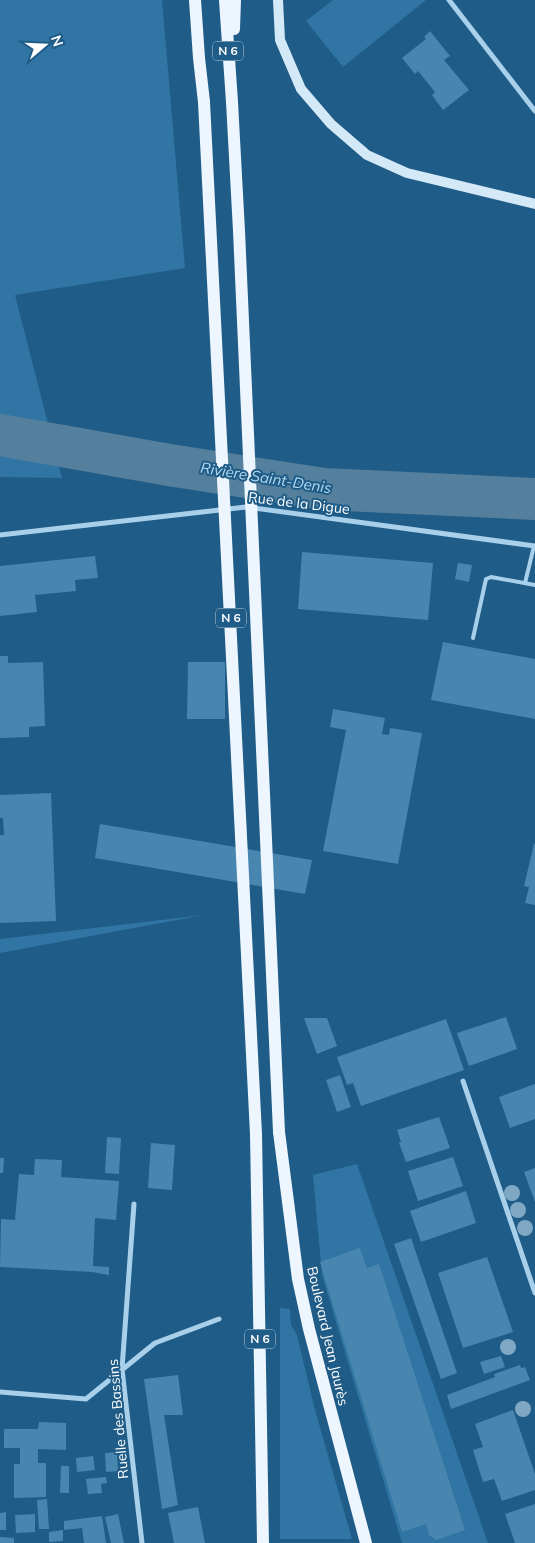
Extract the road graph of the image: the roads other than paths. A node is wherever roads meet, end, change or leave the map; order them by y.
1 (195, 0) edge
2 (202, 0) edge
3 (225, 0) edge
4 (235, 0) edge
5 (278, 0) edge
6 (449, 0) edge
7 (204, 102) junction
8 (232, 102) junction
9 (535, 112) edge
10 (535, 204) edge
11 (0, 535) edge
12 (534, 546) edge
13 (525, 583) junction
14 (535, 585) edge
15 (474, 638) dead end
16 (463, 1081) dead end
17 (134, 1204) dead end
18 (535, 1293) edge
19 (219, 1319) dead end
20 (122, 1369) junction
21 (0, 1392) edge
22 (142, 1543) edge
23 (264, 1543) edge
24 (366, 1543) edge

1 - 7 main road
2 - 7 main road, N 6
3 - 8 main road, N 6
4 - 8 main road
5 - 10 main road
6 - 9 street
7 - 23 main road, N 6, bridge
8 - 24 main road, Boulevard Jean Jaurès / N 6, bridge
11 - 12 street, Rue de la Digue
12 - 13 lane
13 - 14 lane
13 - 15 lane
16 - 18 street
17 - 20 street, Ruelle des Bassins
19 - 20 street
20 - 21 street
20 - 22 street, Ruelle des Bassins

